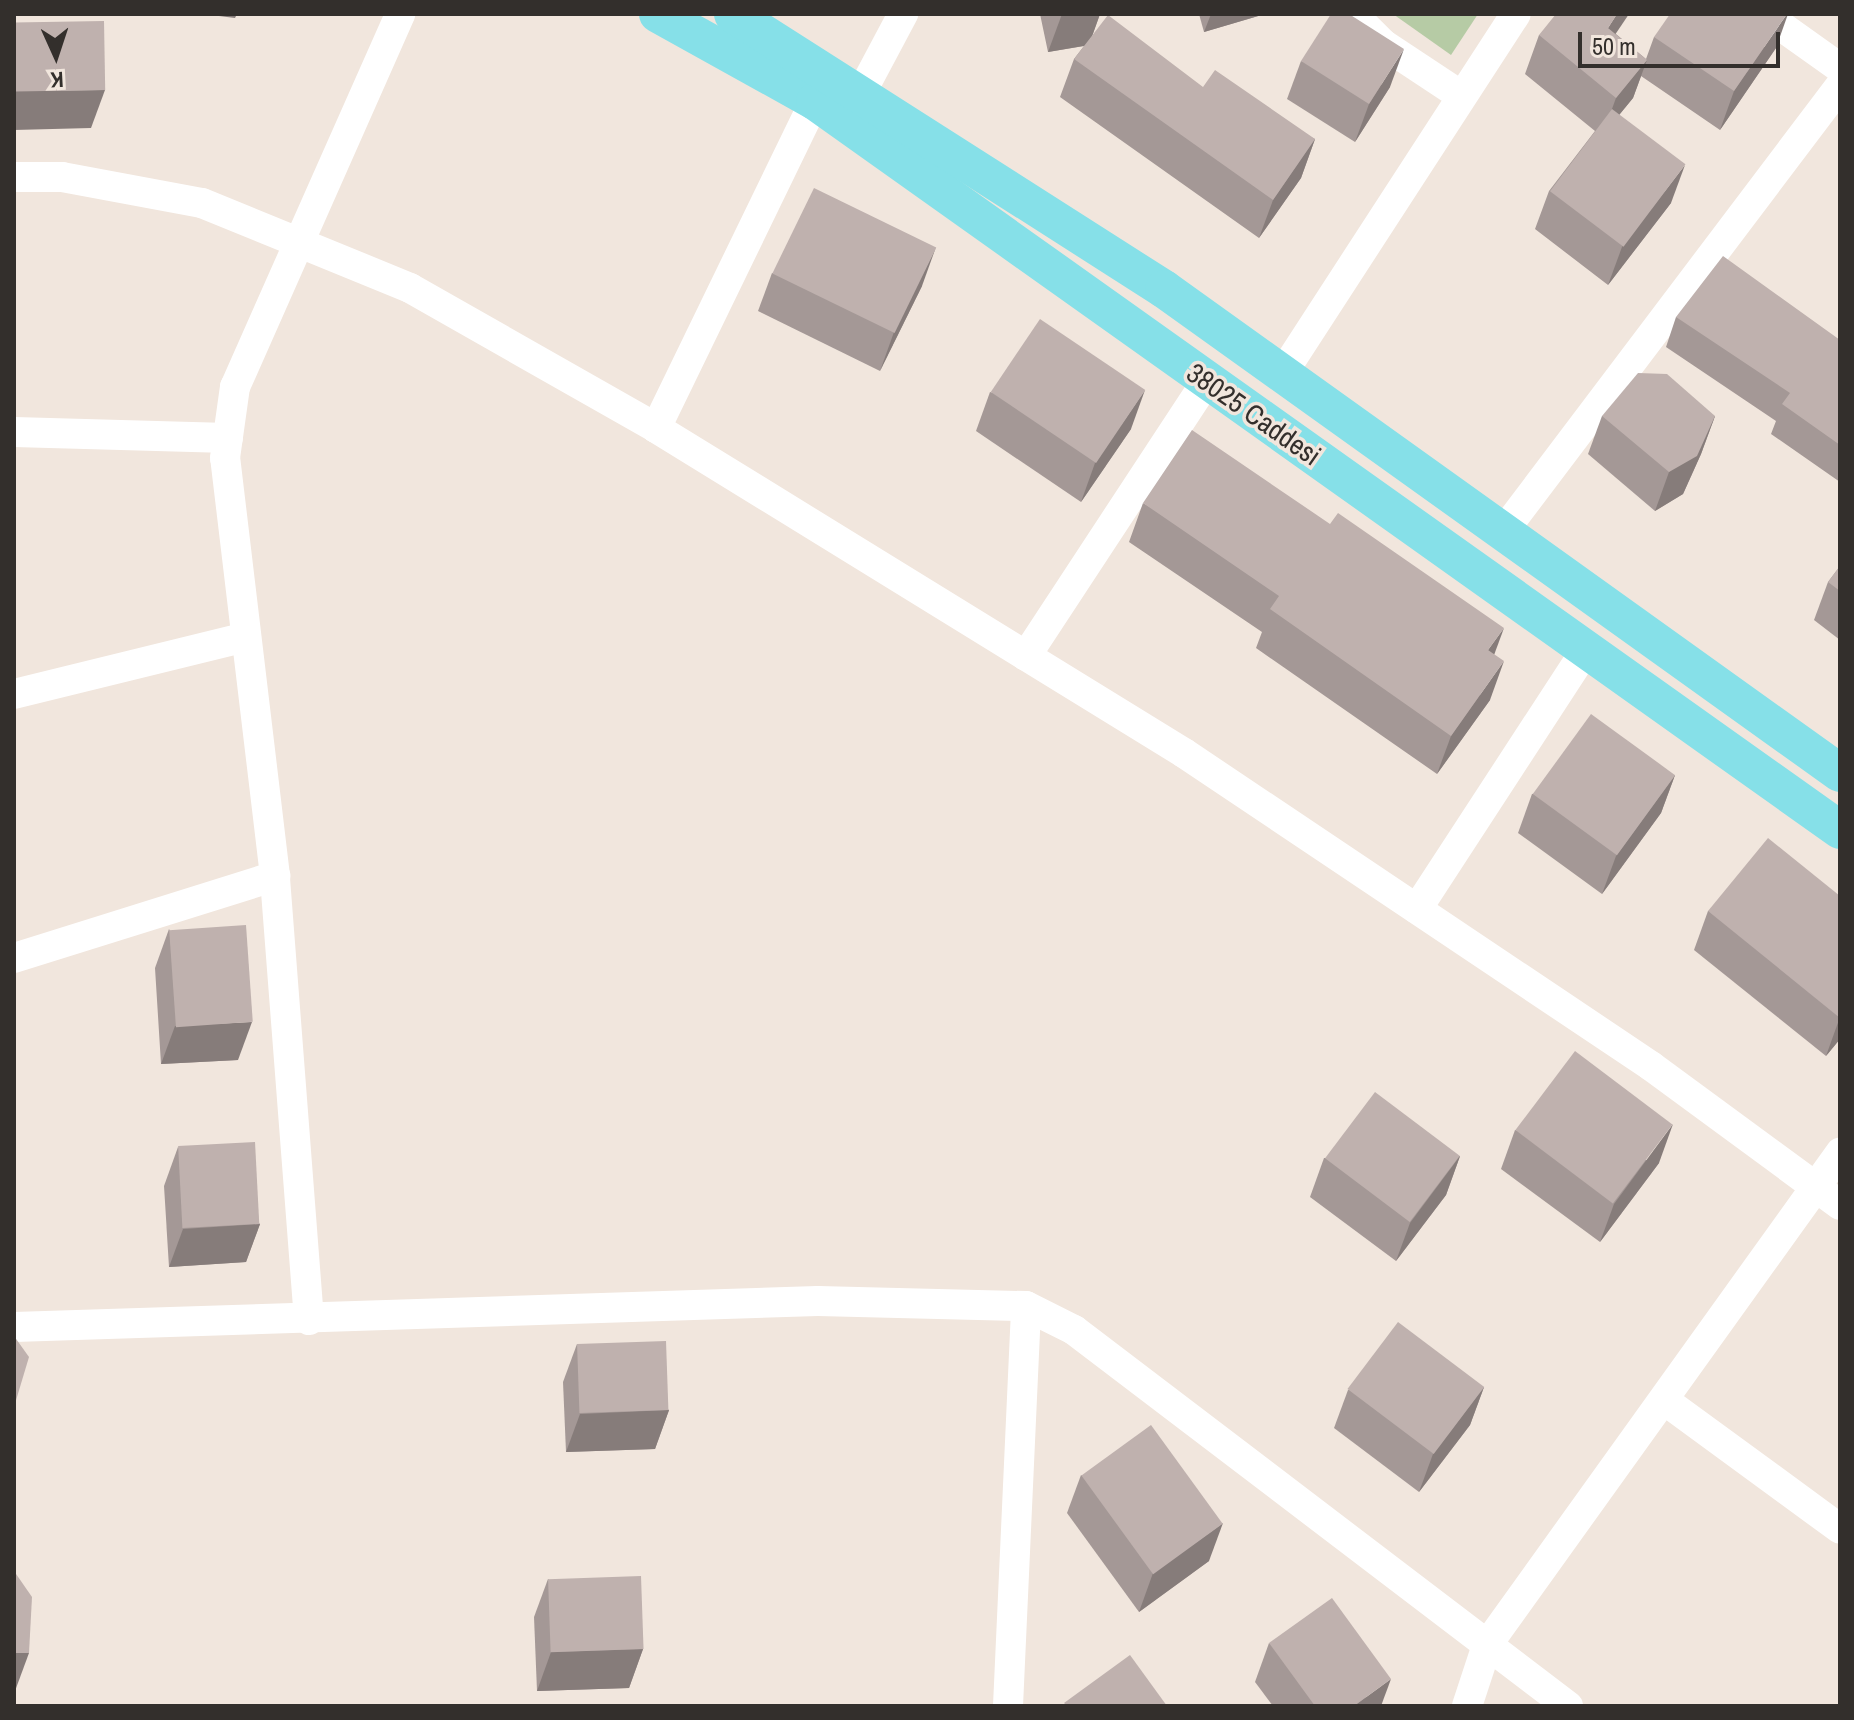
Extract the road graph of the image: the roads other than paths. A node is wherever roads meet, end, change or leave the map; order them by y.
1 (400, 14) edge
2 (658, 14) edge
3 (733, 14) edge
4 (903, 14) edge
5 (1353, 14) edge
6 (1516, 14) edge
7 (1764, 14) edge
8 (1840, 68) edge
9 (1840, 86) edge
10 (860, 95) junction
11 (1460, 95) junction
12 (815, 101) junction
13 (14, 177) edge
14 (295, 241) junction
15 (1282, 374) junction
16 (1207, 380) junction
17 (656, 428) junction
18 (14, 432) edge
19 (228, 438) junction
20 (1503, 532) junction
21 (246, 637) junction
22 (1586, 650) junction
23 (1026, 656) junction
24 (14, 694) edge
25 (1840, 773) edge
26 (1840, 830) edge
27 (275, 876) junction
28 (1417, 909) junction
29 (14, 958) edge
30 (1840, 1153) edge
31 (1829, 1197) edge
32 (1026, 1306) junction
33 (309, 1320) junction
34 (14, 1327) edge
35 (1664, 1400) junction
36 (1840, 1529) edge
37 (1487, 1645) junction
38 (1008, 1706) edge
39 (1467, 1706) edge
40 (1568, 1706) edge

1 - 14 street
2 - 12 main road, 38025 Caddesi
3 - 10 main road, 38025 Caddesi
4 - 10 street
5 - 11 street
6 - 11 street
7 - 8 street
9 - 20 street
10 - 15 main road, 38025 Caddesi
11 - 15 street
12 - 16 main road, 38025 Caddesi
12 - 17 street
13 - 14 street
14 - 17 street
14 - 19 street
15 - 20 main road, 38025 Caddesi
16 - 22 main road, 38025 Caddesi
16 - 23 street
17 - 23 street
18 - 19 street
19 - 21 street
20 - 25 main road, 38025 Caddesi
21 - 24 street
21 - 27 street
22 - 26 main road, 38025 Caddesi
22 - 28 street
23 - 28 street
27 - 29 street
27 - 33 street
28 - 31 street
30 - 31 street
31 - 35 street
32 - 33 street
32 - 37 street
32 - 38 street
33 - 34 street
35 - 36 street
35 - 37 street
37 - 39 street
37 - 40 street

